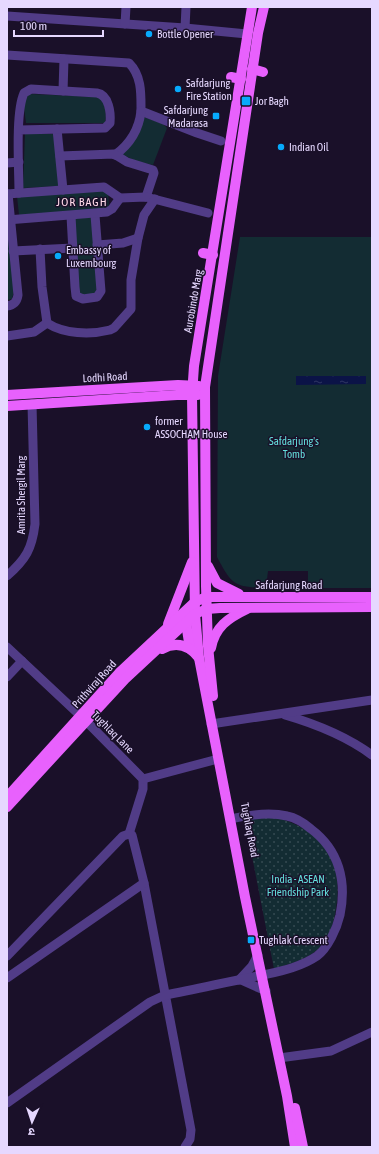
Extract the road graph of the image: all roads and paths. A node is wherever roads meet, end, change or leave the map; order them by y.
1 (126, 7) edge
2 (186, 7) edge
3 (252, 7) edge
4 (264, 7) edge
5 (7, 16) edge
6 (125, 24) junction
7 (185, 28) junction
8 (247, 34) junction
9 (7, 56) edge
10 (64, 59) junction
11 (252, 69) junction
12 (263, 72) dead end
13 (63, 91) junction
14 (141, 111) junction
15 (57, 129) junction
16 (19, 130) junction
17 (220, 141) dead end
18 (115, 155) junction
19 (60, 156) junction
20 (19, 162) junction
21 (7, 163) edge
22 (63, 190) junction
23 (19, 193) junction
24 (7, 194) edge
25 (120, 198) junction
26 (151, 198) junction
27 (208, 213) dead end
28 (96, 215) junction
29 (72, 216) junction
30 (9, 220) edge
31 (138, 238) junction
32 (97, 245) junction
33 (73, 248) junction
34 (40, 249) junction
35 (13, 251) junction
36 (203, 253) dead end
37 (213, 255) junction
38 (7, 306) edge
39 (48, 322) junction
40 (7, 336) edge
41 (192, 391) junction
42 (204, 391) junction
43 (7, 395) edge
44 (32, 404) junction
45 (7, 406) edge
46 (194, 558) junction
47 (206, 561) junction
48 (7, 576) edge
49 (245, 596) junction
50 (206, 597) junction
51 (372, 597) edge
52 (195, 602) junction
53 (306, 602) junction
54 (250, 607) junction
55 (372, 607) edge
56 (207, 609) junction
57 (195, 614) junction
58 (186, 623) junction
59 (167, 628) junction
60 (7, 647) edge
61 (190, 649) junction
62 (154, 653) junction
63 (204, 658) junction
64 (22, 661) junction
65 (7, 677) edge
66 (372, 700) edge
67 (281, 714) junction
68 (83, 719) junction
69 (214, 723) junction
70 (372, 756) edge
71 (218, 759) junction
72 (143, 779) junction
73 (7, 797) edge
74 (7, 807) edge
75 (233, 819) junction
76 (129, 834) junction
77 (144, 883) junction
78 (258, 955) junction
79 (7, 956) edge
80 (265, 974) junction
81 (7, 978) edge
82 (239, 980) junction
83 (266, 991) junction
84 (165, 995) junction
85 (372, 1032) edge
86 (282, 1057) junction
87 (7, 1103) edge
88 (191, 1130) junction
89 (185, 1147) edge
90 (194, 1147) edge
91 (295, 1147) edge
92 (303, 1147) edge

1 - 6 street
2 - 7 street
3 - 8 main road, Aurobindo Marg
4 - 11 main road, Aurobindo Marg
5 - 6 street
6 - 7 street
7 - 8 street
8 - 37 main road, Aurobindo Marg
9 - 10 street
10 - 13 street
10 - 14 street
11 - 12 main road
11 - 42 main road, Aurobindo Marg
13 - 15 street
13 - 16 street
14 - 17 street
14 - 18 street
15 - 16 street
15 - 19 street
16 - 20 street
18 - 19 street
18 - 26 street
19 - 22 street
20 - 21 street
20 - 23 street
22 - 23 street
22 - 25 street
23 - 24 street
24 - 30 street
25 - 26 street
25 - 28 street
26 - 27 street
26 - 31 street
28 - 29 street
28 - 32 street
29 - 30 street
29 - 33 street
30 - 35 street
31 - 32 street
31 - 39 street
32 - 33 street
33 - 34 street
34 - 35 street
34 - 39 street
35 - 38 street
36 - 37 main road
37 - 41 main road, Aurobindo Marg
39 - 40 street
41 - 42 main road, Lodhi Road
41 - 43 main road, Lodhi Road
41 - 44 main road, Lodhi Road
41 - 46 main road, Aurobindo Marg
42 - 47 main road, Aurobindo Marg
44 - 45 main road, Lodhi Road
44 - 48 street, Amrita Shergil Marg
46 - 52 main road, Aurobindo Marg
46 - 59 main road
47 - 49 main road
47 - 50 main road, Aurobindo Marg
49 - 50 main road, Safdarjung Road
49 - 53 main road, Safdarjung Road
50 - 52 main road, Prithviraj Road
50 - 56 main road, Aurobindo Marg
51 - 53 main road, Safdarjung Road
52 - 57 main road, Aurobindo Marg
52 - 59 main road, Prithviraj Road
53 - 54 main road, Safdarjung Road
53 - 55 main road, Safdarjung Road
54 - 56 main road, Safdarjung Road
54 - 63 main road
56 - 57 main road, Safdarjung Road
56 - 63 main road, Tughlaq Road
57 - 58 main road, Prithviraj Road
57 - 63 main road, Tughlaq Road
58 - 61 main road
58 - 62 main road, Prithviraj Road
59 - 68 main road, Prithviraj Road
60 - 64 street, Tughlaq Lane
61 - 62 main road
61 - 63 main road
62 - 68 main road, Prithviraj Road
63 - 69 main road, Tughlaq Road
64 - 65 street
64 - 68 street, Tughlaq Lane
66 - 67 street
67 - 69 street
67 - 70 street
68 - 72 street, Tughlaq Lane
68 - 73 main road, Prithviraj Road
68 - 74 main road, Prithviraj Road
69 - 71 main road, Tughlaq Road
69 - 75 main road, Tughlaq Road
71 - 72 street
71 - 75 main road, Tughlaq Road
72 - 76 street
75 - 78 main road, Tughlaq Road
75 - 80 main road, Tughlaq Road
75 - 80 street
76 - 77 street
76 - 79 street
77 - 81 street
77 - 84 street
78 - 80 main road, Tughlaq Road
78 - 82 street
80 - 82 street
80 - 83 main road, Tughlaq Road
80 - 86 main road, Tughlaq Road
82 - 83 street
82 - 84 street
83 - 86 main road, Tughlaq Road
84 - 87 street
84 - 88 street
85 - 86 street
86 - 91 main road, Tughlaq Road
86 - 92 main road, Tughlaq Road
88 - 89 street
88 - 90 street

